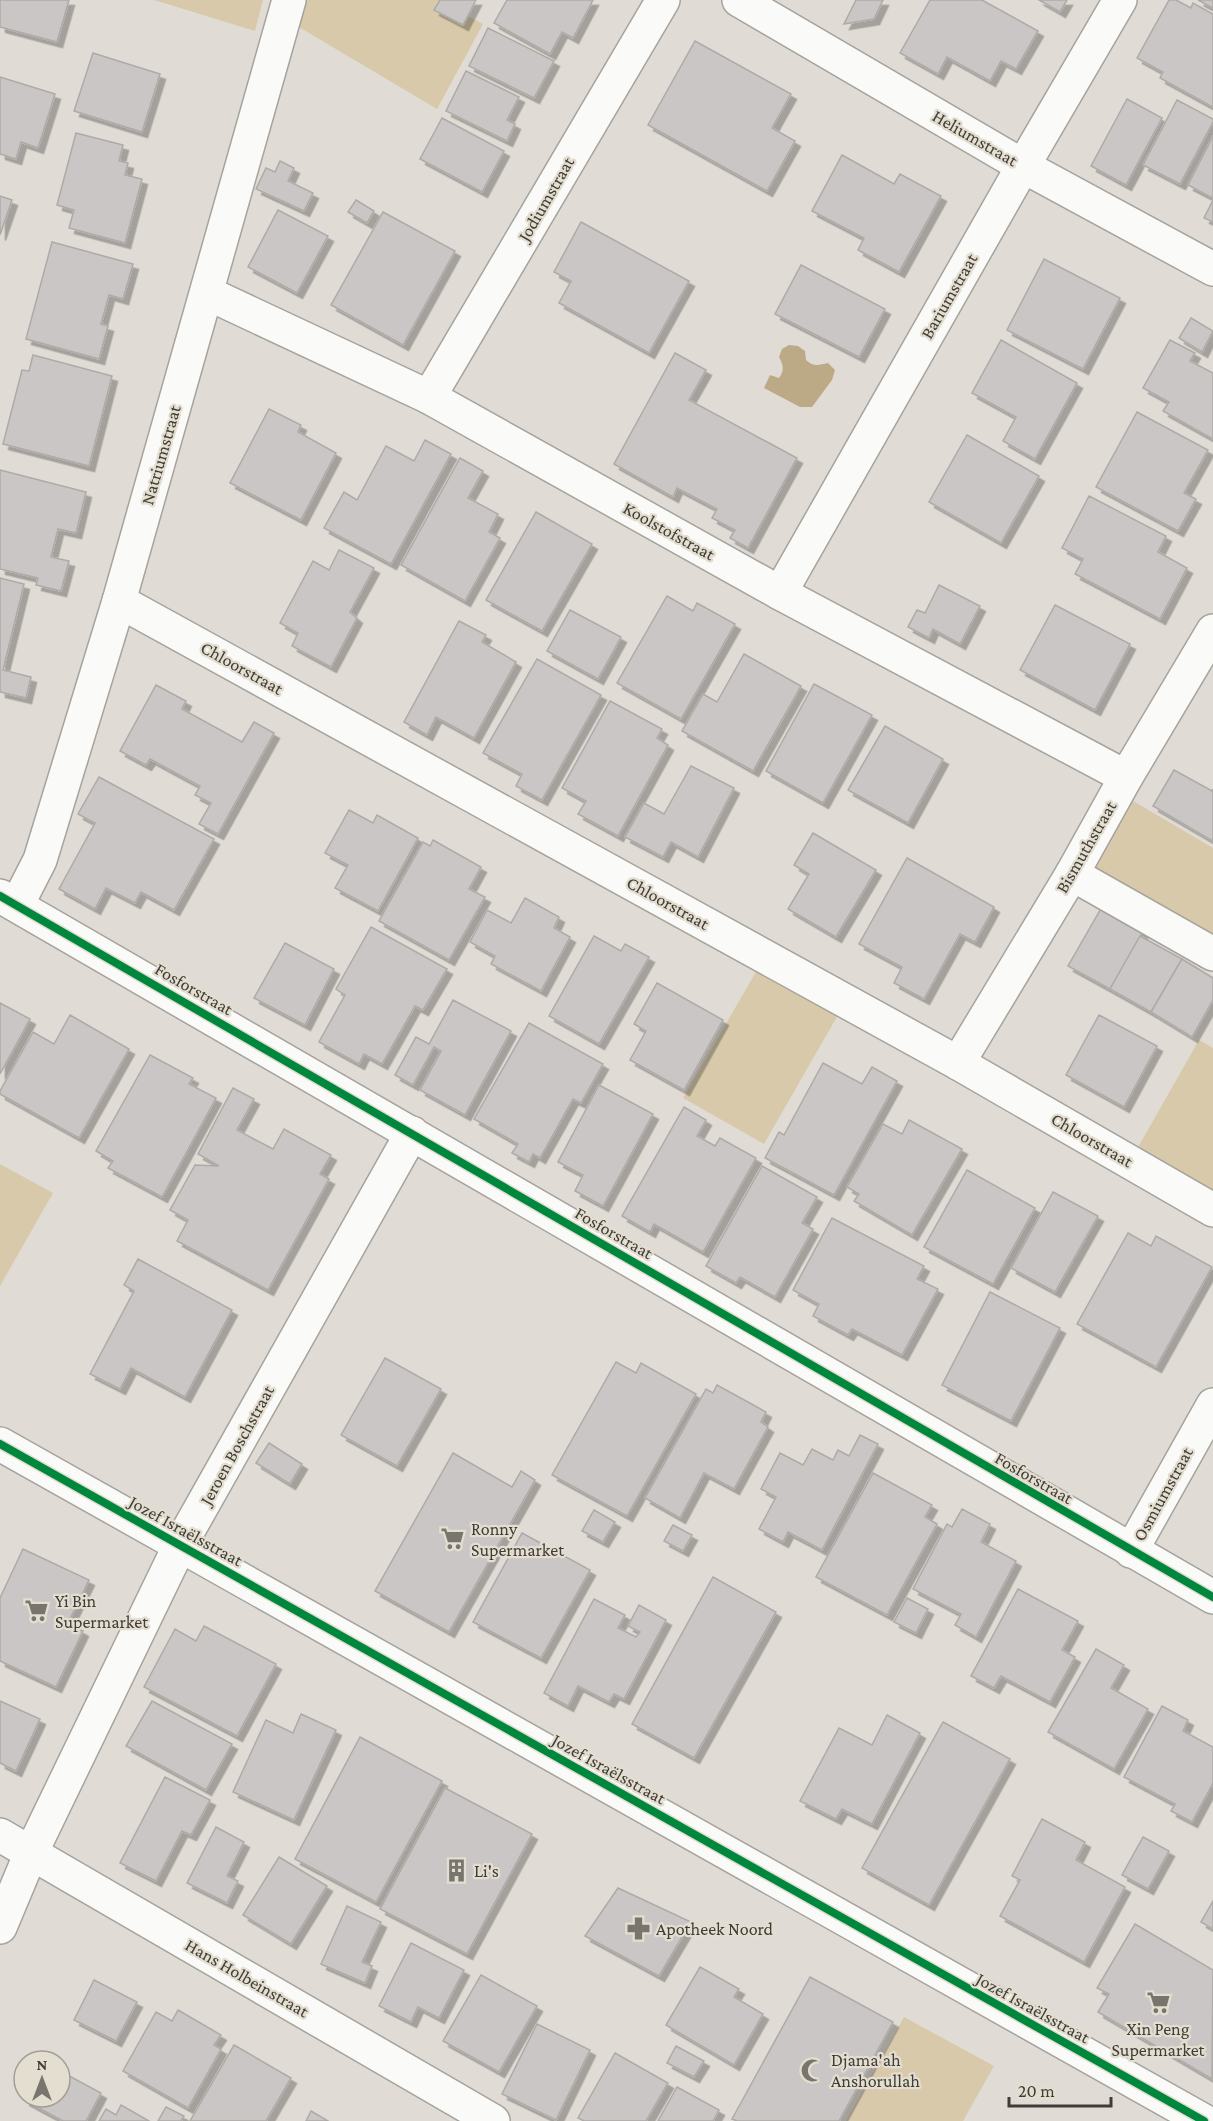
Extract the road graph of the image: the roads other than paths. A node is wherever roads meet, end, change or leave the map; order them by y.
1 (289, 0) edge
2 (663, 0) edge
3 (740, 0) edge
4 (1120, 0) edge
5 (1023, 166) junction
6 (1213, 269) edge
7 (207, 293) junction
8 (429, 397) junction
9 (780, 593) junction
10 (119, 601) junction
11 (1213, 631) edge
12 (1126, 777) junction
13 (1072, 873) junction
14 (8, 900) edge
15 (1213, 954) edge
16 (958, 1063) junction
17 (412, 1133) junction
18 (1213, 1210) edge
19 (1213, 1405) edge
20 (0, 1444) edge
21 (180, 1545) junction
22 (1131, 1551) junction
23 (1213, 1597) edge
24 (0, 1835) edge
25 (31, 1853) junction
26 (0, 1927) edge
27 (493, 2121) edge
28 (1203, 2121) edge

1 - 7 street, Natriumstraat
2 - 8 street, Jodiumstraat
3 - 5 street, Heliumstraat
4 - 5 street, Bariumstraat
5 - 6 street, Heliumstraat
5 - 9 street, Bariumstraat
7 - 8 street, Koolstofstraat
7 - 10 street, Natriumstraat
8 - 9 street, Koolstofstraat
9 - 12 street, Koolstofstraat
10 - 14 street, Natriumstraat
10 - 16 street, Chloorstraat
11 - 12 street, Bismuthstraat
12 - 13 street, Bismuthstraat
13 - 15 street
13 - 16 street, Bismuthstraat
14 - 17 street, Fosforstraat
16 - 18 street, Chloorstraat
17 - 21 street, Jeroen Boschstraat
17 - 22 street, Fosforstraat
19 - 22 street, Osmiumstraat
20 - 21 street, Jozef Israëlsstraat
21 - 25 street, Jeroen Boschstraat
21 - 28 street, Jozef Israëlsstraat
22 - 23 street, Fosforstraat
24 - 25 street, Hans Holbeinstraat
25 - 26 street, Jeroen Boschstraat
25 - 27 street, Hans Holbeinstraat

